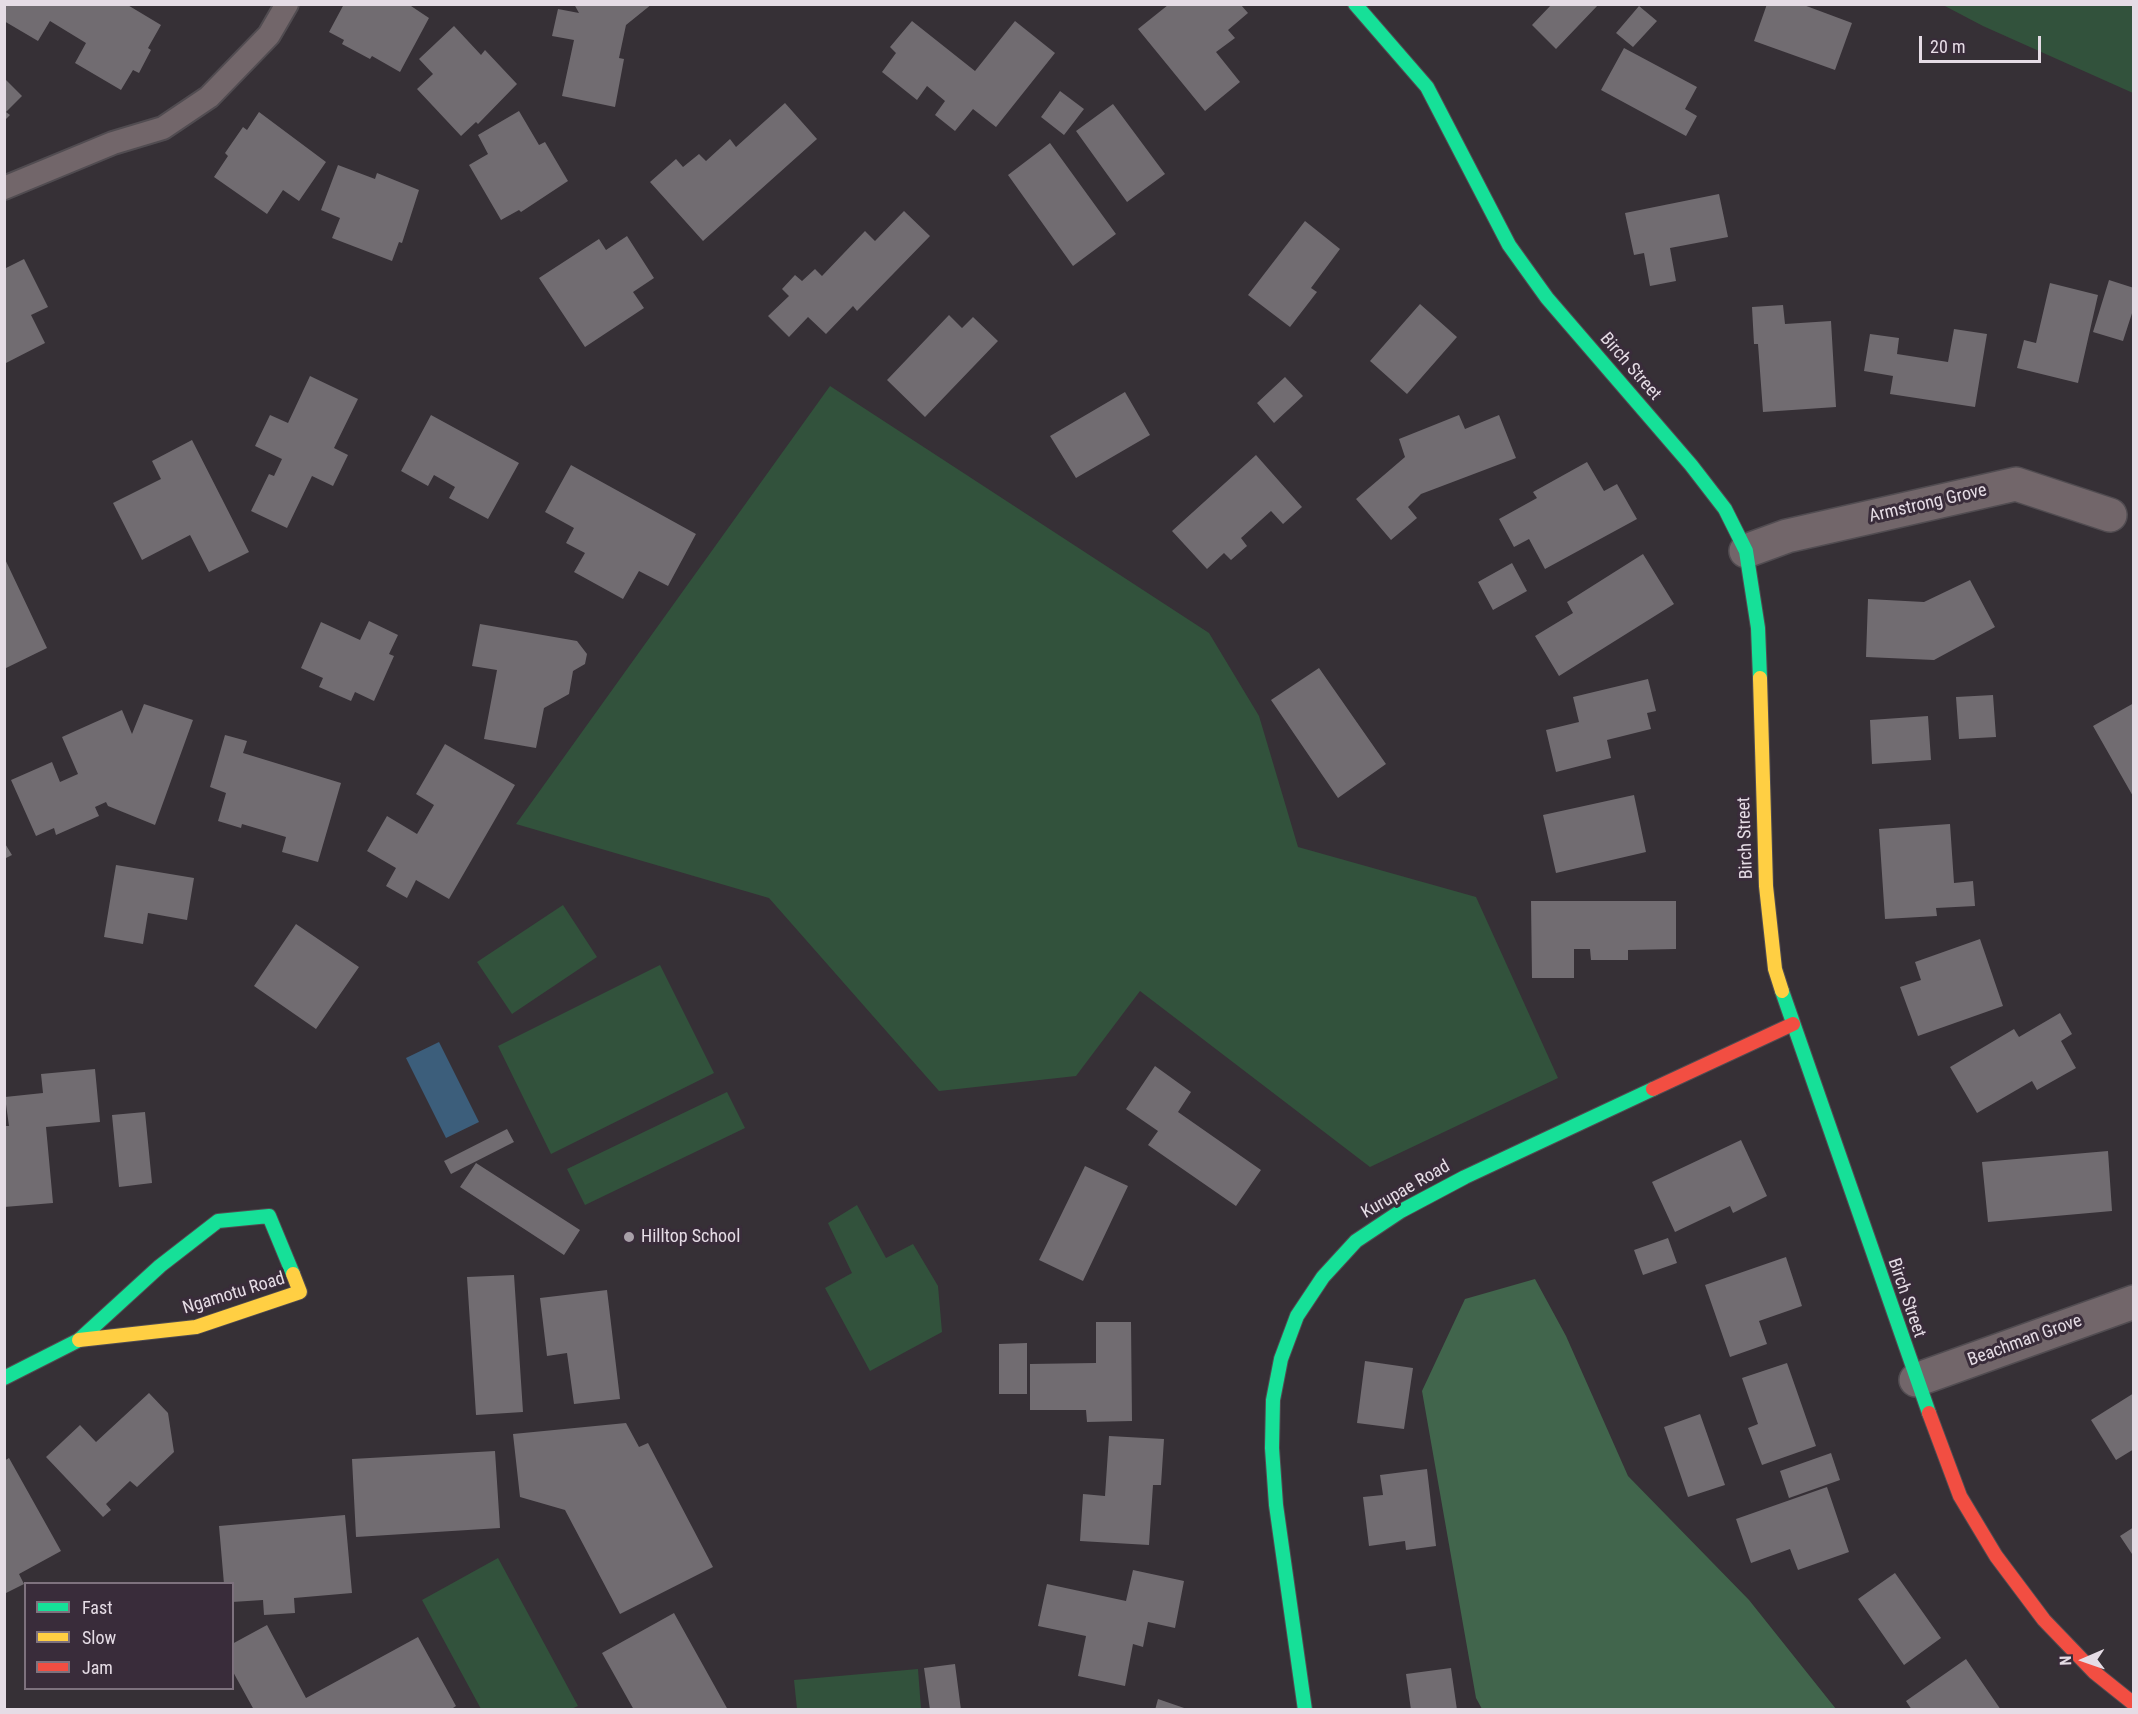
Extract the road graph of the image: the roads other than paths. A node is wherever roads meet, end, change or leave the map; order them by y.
1 (287, 4) edge
2 (1355, 4) edge
3 (4, 188) edge
4 (2110, 515) dead end
5 (1746, 551) junction
6 (1793, 1024) junction
7 (2133, 1302) edge
8 (79, 1340) junction
9 (4, 1378) edge
10 (1916, 1380) junction
11 (2133, 1704) edge
12 (1305, 1710) edge

1 - 3 lane
2 - 5 street, Birch Street
4 - 5 street, Armstrong Grove
5 - 6 street, Birch Street
6 - 10 street, Birch Street
6 - 12 street, Kurupae Road
7 - 10 street, Beachman Grove
8 - 8 street, Ngamotu Road
8 - 9 street, Ngamotu Road
10 - 11 street, Birch Street

